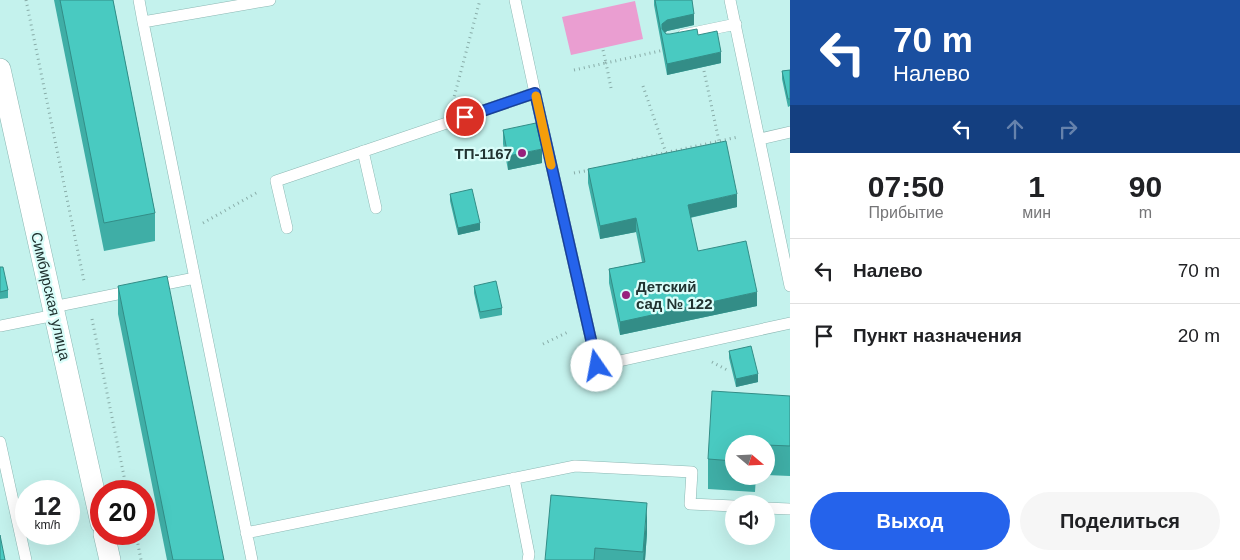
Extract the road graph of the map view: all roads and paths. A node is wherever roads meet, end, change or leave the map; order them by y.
1 (26, 0) edge
2 (139, 0) edge
3 (270, 0) edge
4 (480, 0) edge
5 (515, 0) edge
6 (730, 0) edge
7 (143, 22) junction
8 (736, 24) junction
9 (669, 38) joint
10 (603, 50) dead end
11 (606, 63) junction
12 (0, 69) edge
13 (574, 70) dead end
14 (704, 71) dead end
15 (644, 86) dead end
16 (611, 88) dead end
17 (535, 93) junction
18 (6, 122) edge
19 (447, 123) junction
20 (790, 132) edge
21 (759, 136) junction
22 (719, 141) junction
23 (364, 151) junction
24 (666, 153) junction
25 (629, 161) edge
26 (591, 169) edge
27 (554, 178) junction
28 (276, 182) junction
29 (376, 208) dead end
30 (287, 228) dead end
31 (186, 233) junction
32 (195, 278) junction
33 (790, 286) edge
34 (88, 300) junction
35 (54, 311) junction
36 (587, 323) junction
37 (790, 323) edge
38 (0, 326) edge
39 (543, 344) dead end
40 (0, 442) edge
41 (514, 478) junction
42 (91, 480) edge
43 (125, 480) edge
44 (725, 506) edge
45 (775, 508) edge
46 (790, 509) edge
47 (246, 533) junction
48 (107, 545) edge
49 (138, 545) edge
50 (26, 560) edge
51 (110, 560) edge
52 (141, 560) edge
53 (252, 560) edge
54 (528, 560) edge

1 - 34 path
2 - 7 lane
3 - 7 lane
4 - 19 path
5 - 17 lane
6 - 8 lane
7 - 31 lane
8 - 9 lane
8 - 21 lane
9 - 11 path
10 - 11 path
11 - 13 path
11 - 16 path
12 - 18 street, Симбирская улица
14 - 22 path
15 - 24 path
17 - 19 lane
17 - 27 lane
18 - 35 street, Симбирская улица
19 - 23 lane
20 - 21 lane
21 - 22 path
21 - 33 lane
22 - 24 path
23 - 28 lane
23 - 29 lane
24 - 25 path
26 - 27 path
27 - 36 lane
28 - 30 lane
28 - 31 path
31 - 32 lane
32 - 34 lane
32 - 47 lane
34 - 35 lane
34 - 43 path
35 - 38 lane
35 - 42 street, Симбирская улица
36 - 37 lane
36 - 39 path
40 - 50 lane
41 - 44 lane
41 - 47 lane
41 - 54 lane
45 - 46 lane
47 - 53 lane
48 - 51 street
49 - 52 path

